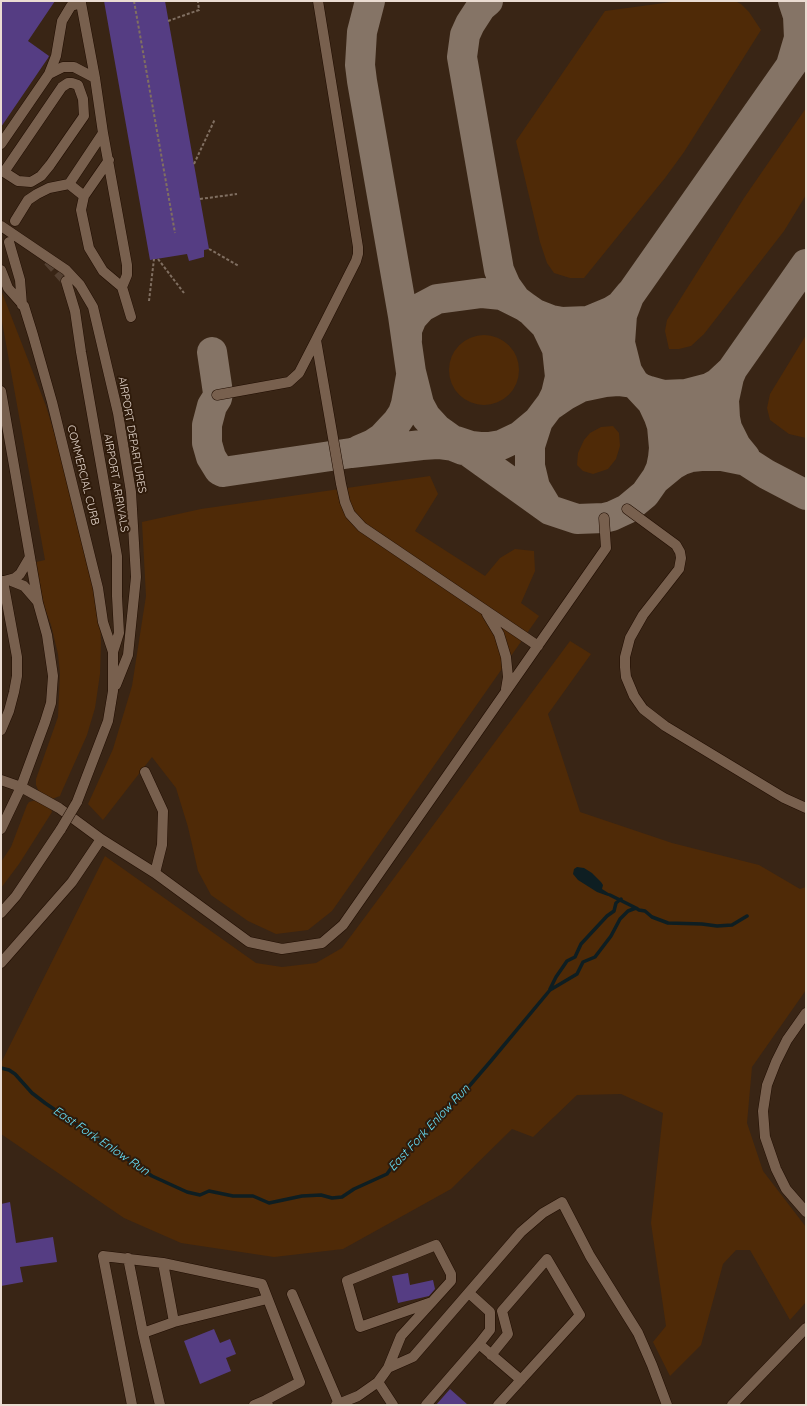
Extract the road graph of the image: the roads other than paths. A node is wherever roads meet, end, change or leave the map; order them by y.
1 (318, 1) edge
2 (50, 74) junction
3 (95, 78) junction
4 (104, 133) junction
5 (1, 144) edge
6 (109, 160) junction
7 (2, 172) edge
8 (69, 184) junction
9 (84, 196) junction
10 (15, 221) dead end
11 (1, 226) edge
12 (9, 242) dead end
13 (1, 270) edge
14 (66, 281) tunnel mouth
15 (122, 287) junction
16 (22, 305) junction
17 (130, 317) dead end
18 (316, 340) junction
19 (1, 391) edge
20 (217, 395) dead end
21 (627, 509) dead end
22 (604, 518) dead end
23 (30, 557) junction
24 (4, 581) edge
25 (38, 603) junction
26 (485, 610) junction
27 (538, 646) junction
28 (113, 652) junction
29 (113, 691) junction
30 (506, 692) junction
31 (1, 730) edge
32 (145, 772) dead end
33 (1, 780) edge
34 (21, 787) junction
35 (806, 808) edge
36 (1, 829) edge
37 (101, 838) junction
38 (155, 873) junction
39 (1, 913) edge
40 (1, 963) edge
41 (806, 1013) edge
42 (806, 1212) edge
43 (128, 1258) junction
44 (164, 1263) junction
45 (469, 1293) junction
46 (292, 1294) dead end
47 (267, 1299) junction
48 (432, 1302) junction
49 (174, 1322) junction
50 (806, 1328) edge
51 (143, 1333) junction
52 (479, 1344) junction
53 (491, 1354) junction
54 (388, 1368) junction
55 (521, 1380) junction
56 (378, 1382) junction
57 (267, 1402) edge
58 (666, 1404) edge
59 (132, 1405) edge
60 (160, 1405) edge
61 (254, 1405) edge
62 (337, 1405) edge
63 (393, 1405) edge
64 (426, 1405) edge
65 (498, 1405) edge
66 (732, 1405) edge

1 - 18 street
2 - 3 street
2 - 3 street
2 - 5 street
3 - 4 street
4 - 6 street
4 - 8 street
6 - 9 street
6 - 15 street
7 - 7 street
8 - 9 street
8 - 10 street
9 - 15 street
11 - 29 street, AIRPORT DEPARTURES
12 - 16 street, COMMERCIAL CURB
13 - 16 street, COMMERCIAL CURB
14 - 28 street, AIRPORT ARRIVALS
15 - 17 street
16 - 28 street, COMMERCIAL CURB
18 - 20 street
18 - 26 street
19 - 23 street
21 - 35 street
22 - 27 street
23 - 24 street
23 - 25 street
24 - 25 street
24 - 31 street
25 - 34 street
26 - 27 street
26 - 30 street
27 - 30 street
28 - 29 street, AIRPORT ARRIVALS
29 - 39 street, bridge
30 - 38 street
32 - 38 street
33 - 34 street
34 - 36 street
34 - 37 street
37 - 38 street
37 - 40 street
41 - 42 street
43 - 44 street
43 - 51 street
43 - 59 street
44 - 47 street
44 - 49 street
45 - 52 street
45 - 54 street
45 - 58 street
46 - 62 street
47 - 49 street
47 - 57 street
48 - 48 street
48 - 54 street
49 - 51 street
50 - 66 street
51 - 60 street
52 - 53 street
52 - 64 street
53 - 55 street
53 - 55 street
54 - 56 street
55 - 65 street
56 - 62 street
56 - 63 street
57 - 61 street

